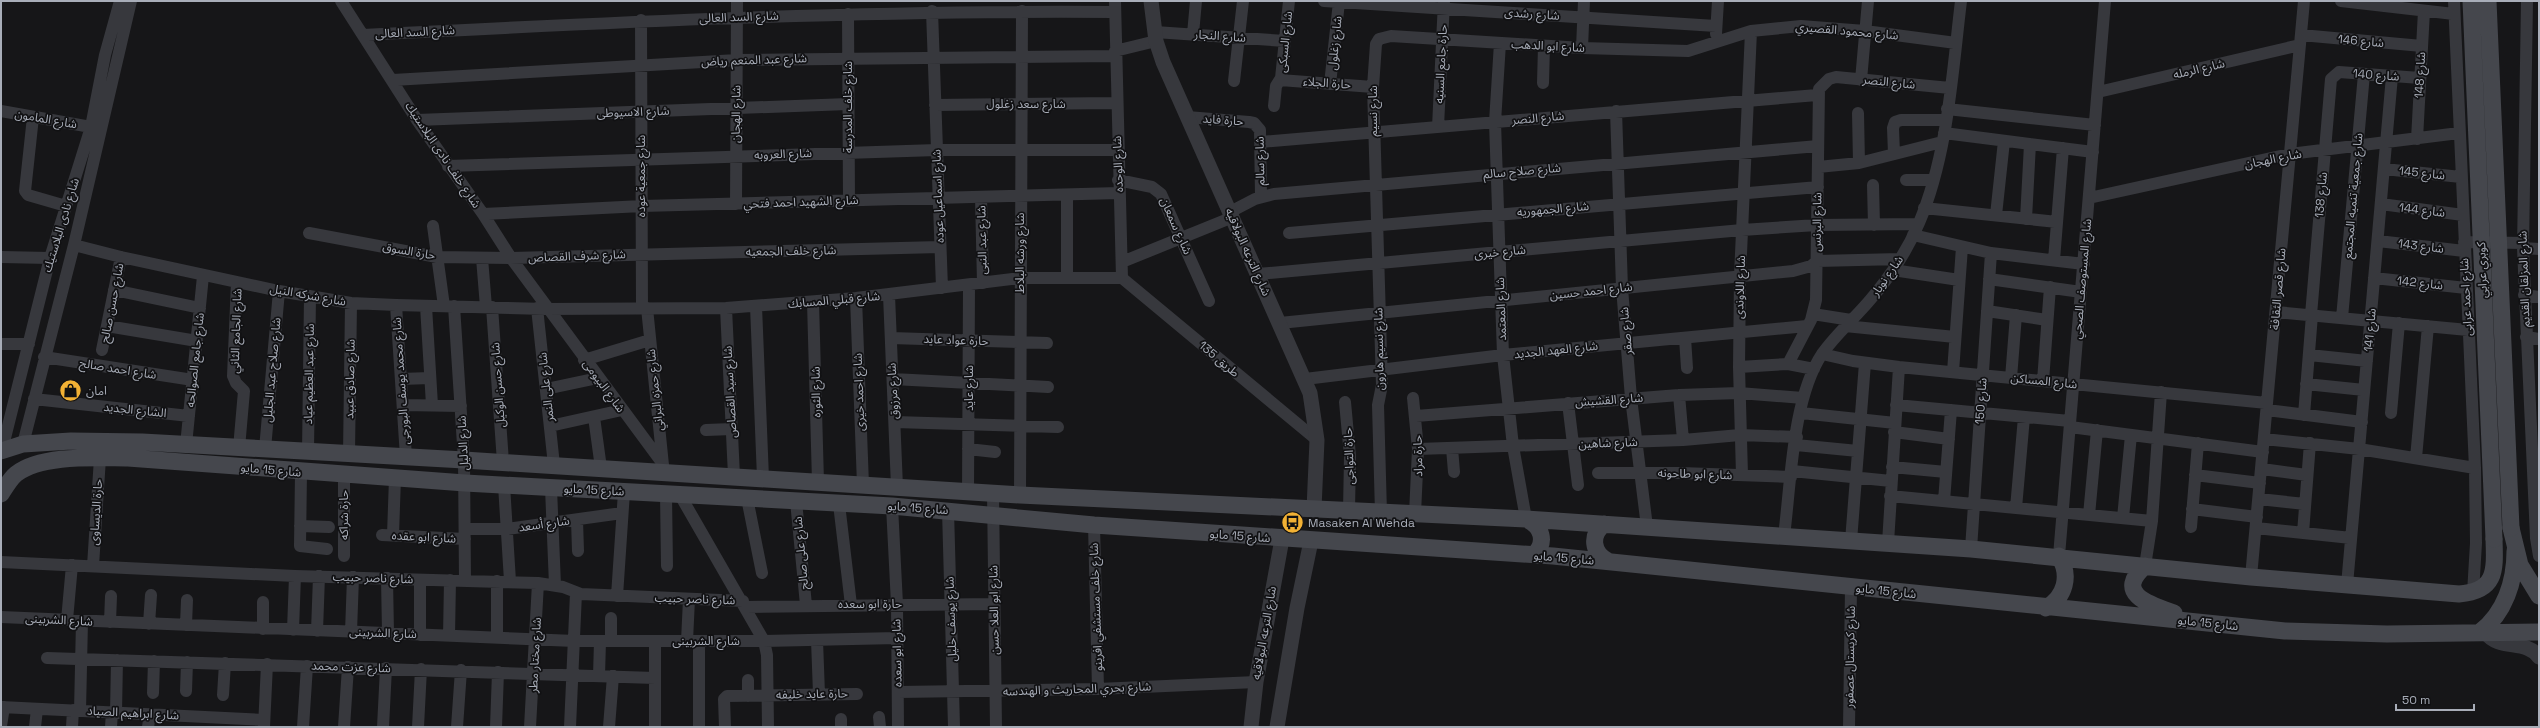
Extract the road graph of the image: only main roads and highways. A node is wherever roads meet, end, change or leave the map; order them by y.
1 (2471, 1) edge
2 (2488, 1) edge
3 (2, 450) edge
4 (1, 494) edge
5 (1526, 519) junction
6 (1604, 524) junction
7 (2515, 551) junction
8 (1534, 555) junction
9 (2060, 556) junction
10 (1608, 561) junction
11 (2145, 566) junction
12 (2473, 593) joint
13 (2539, 596) edge
14 (2046, 608) junction
15 (2199, 621) junction
16 (2483, 632) junction
17 (2539, 632) edge

1 - 12 main road, كوبري عرابي, bridge
2 - 7 main road, كوبري عرابي, bridge
3 - 5 main road, شارع 15 مايو
4 - 8 main road, شارع 15 مايو
5 - 6 main road, شارع 15 مايو
5 - 8 main road
6 - 9 main road, شارع 15 مايو
6 - 10 main road
7 - 13 main road
7 - 16 main road
8 - 10 main road, شارع 15 مايو
9 - 11 main road, شارع 15 مايو
9 - 14 main road
10 - 14 main road, شارع 15 مايو
11 - 12 main road, شارع 15 مايو
11 - 15 main road
14 - 15 main road, شارع 15 مايو
15 - 16 main road, شارع 15 مايو
16 - 17 main road, شارع 15 مايو

